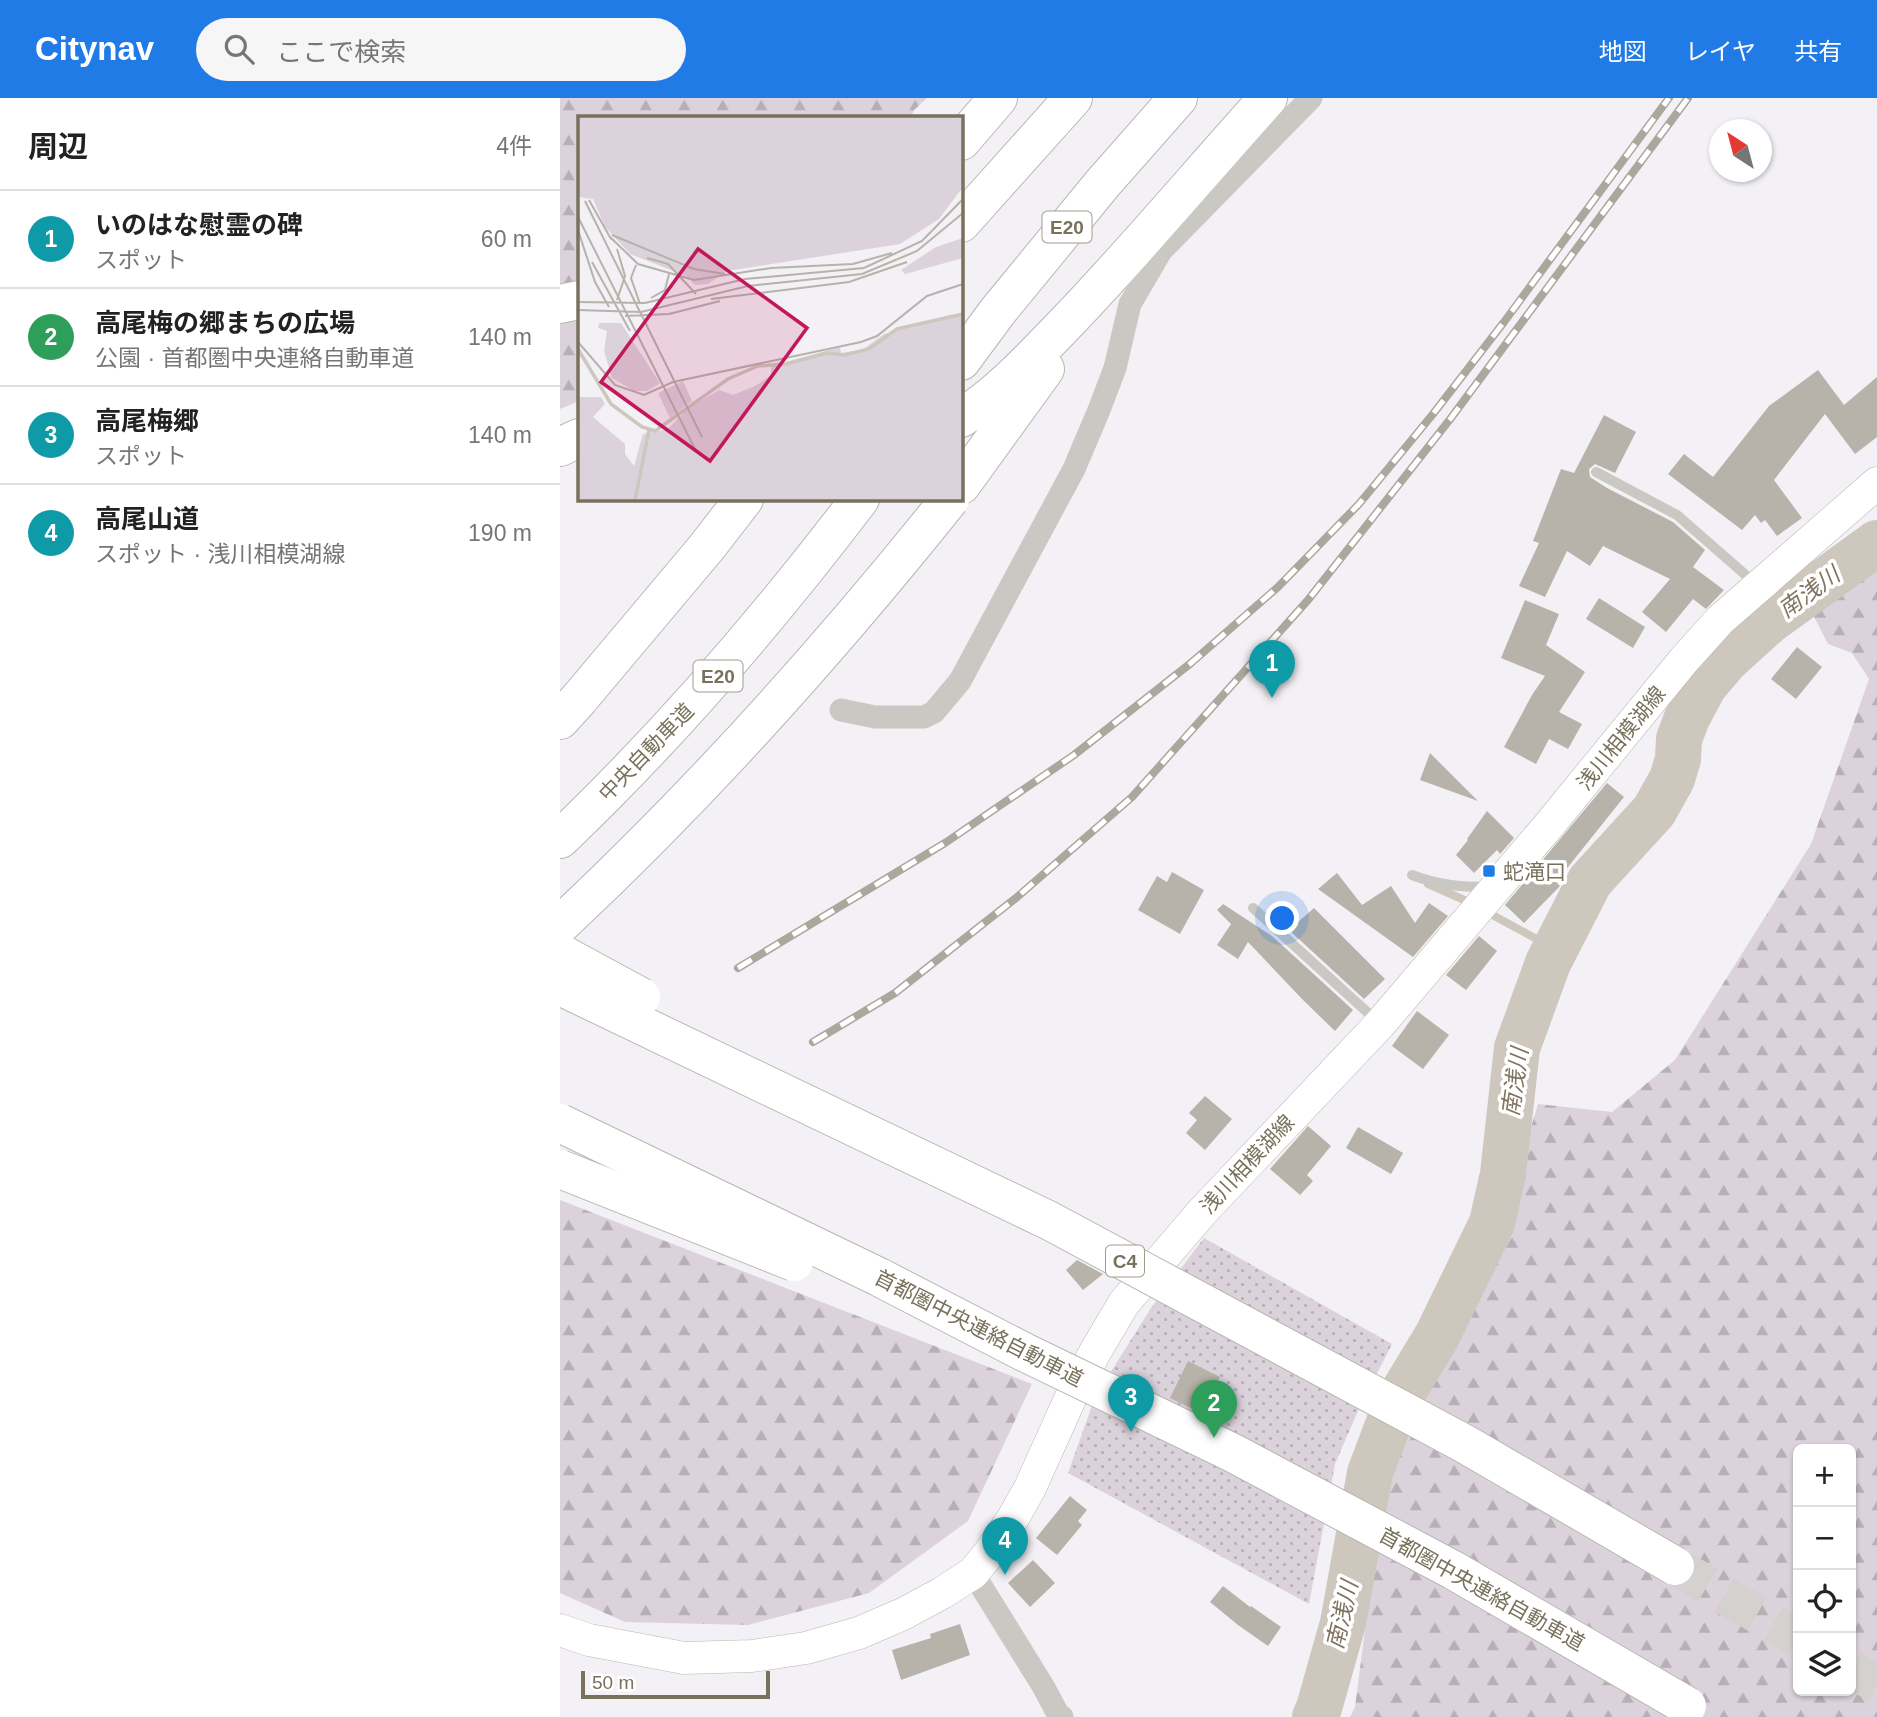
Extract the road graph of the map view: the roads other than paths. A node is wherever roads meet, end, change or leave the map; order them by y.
1 (971, 98) edge
2 (998, 98) edge
3 (1073, 98) edge
4 (1178, 98) edge
5 (1268, 98) edge
6 (1311, 98) edge
7 (950, 116) edge
8 (962, 140) edge
9 (962, 222) edge
10 (1106, 281) junction
11 (578, 300) edge
12 (560, 304) edge
13 (962, 360) edge
14 (962, 417) edge
15 (560, 426) edge
16 (578, 432) edge
17 (578, 438) edge
18 (560, 447) edge
19 (1596, 472) dead end
20 (1877, 483) edge
21 (962, 484) edge
22 (743, 500) edge
23 (859, 500) edge
24 (949, 500) edge
25 (1758, 586) junction
26 (841, 710) dead end
27 (560, 720) edge
28 (560, 839) edge
29 (1412, 875) dead end
30 (1494, 887) junction
31 (1254, 908) dead end
32 (560, 925) edge
33 (560, 953) edge
34 (560, 986) edge
35 (1380, 1024) junction
36 (560, 1123) edge
37 (560, 1169) edge
38 (1050, 1221) junction
39 (1024, 1352) junction
40 (1675, 1566) tunnel mouth
41 (973, 1573) junction
42 (560, 1630) edge
43 (1687, 1706) dead end
44 (1062, 1717) edge

1 - 7 highway
2 - 8 highway
3 - 9 highway
4 - 13 highway, E20
5 - 10 highway
6 - 26 street
10 - 14 highway
10 - 21 highway
11 - 12 highway
15 - 16 highway
17 - 18 highway
19 - 25 lane
20 - 25 main road, 浅川相模湖線
22 - 27 highway
23 - 28 highway, 中央自動車道 / E20
24 - 32 highway, bridge
25 - 30 main road, 浅川相模湖線
29 - 30 lane
30 - 35 main road, 浅川相模湖線
31 - 35 lane
33 - 38 highway, bridge
34 - 38 highway, C4, bridge
35 - 41 main road, 浅川相模湖線
36 - 39 highway, 首都圏中央連絡自動車道, bridge
37 - 39 highway, bridge
38 - 40 highway, C4, bridge
39 - 43 highway, 首都圏中央連絡自動車道, bridge
41 - 42 main road, 浅川相模湖線
41 - 44 street

